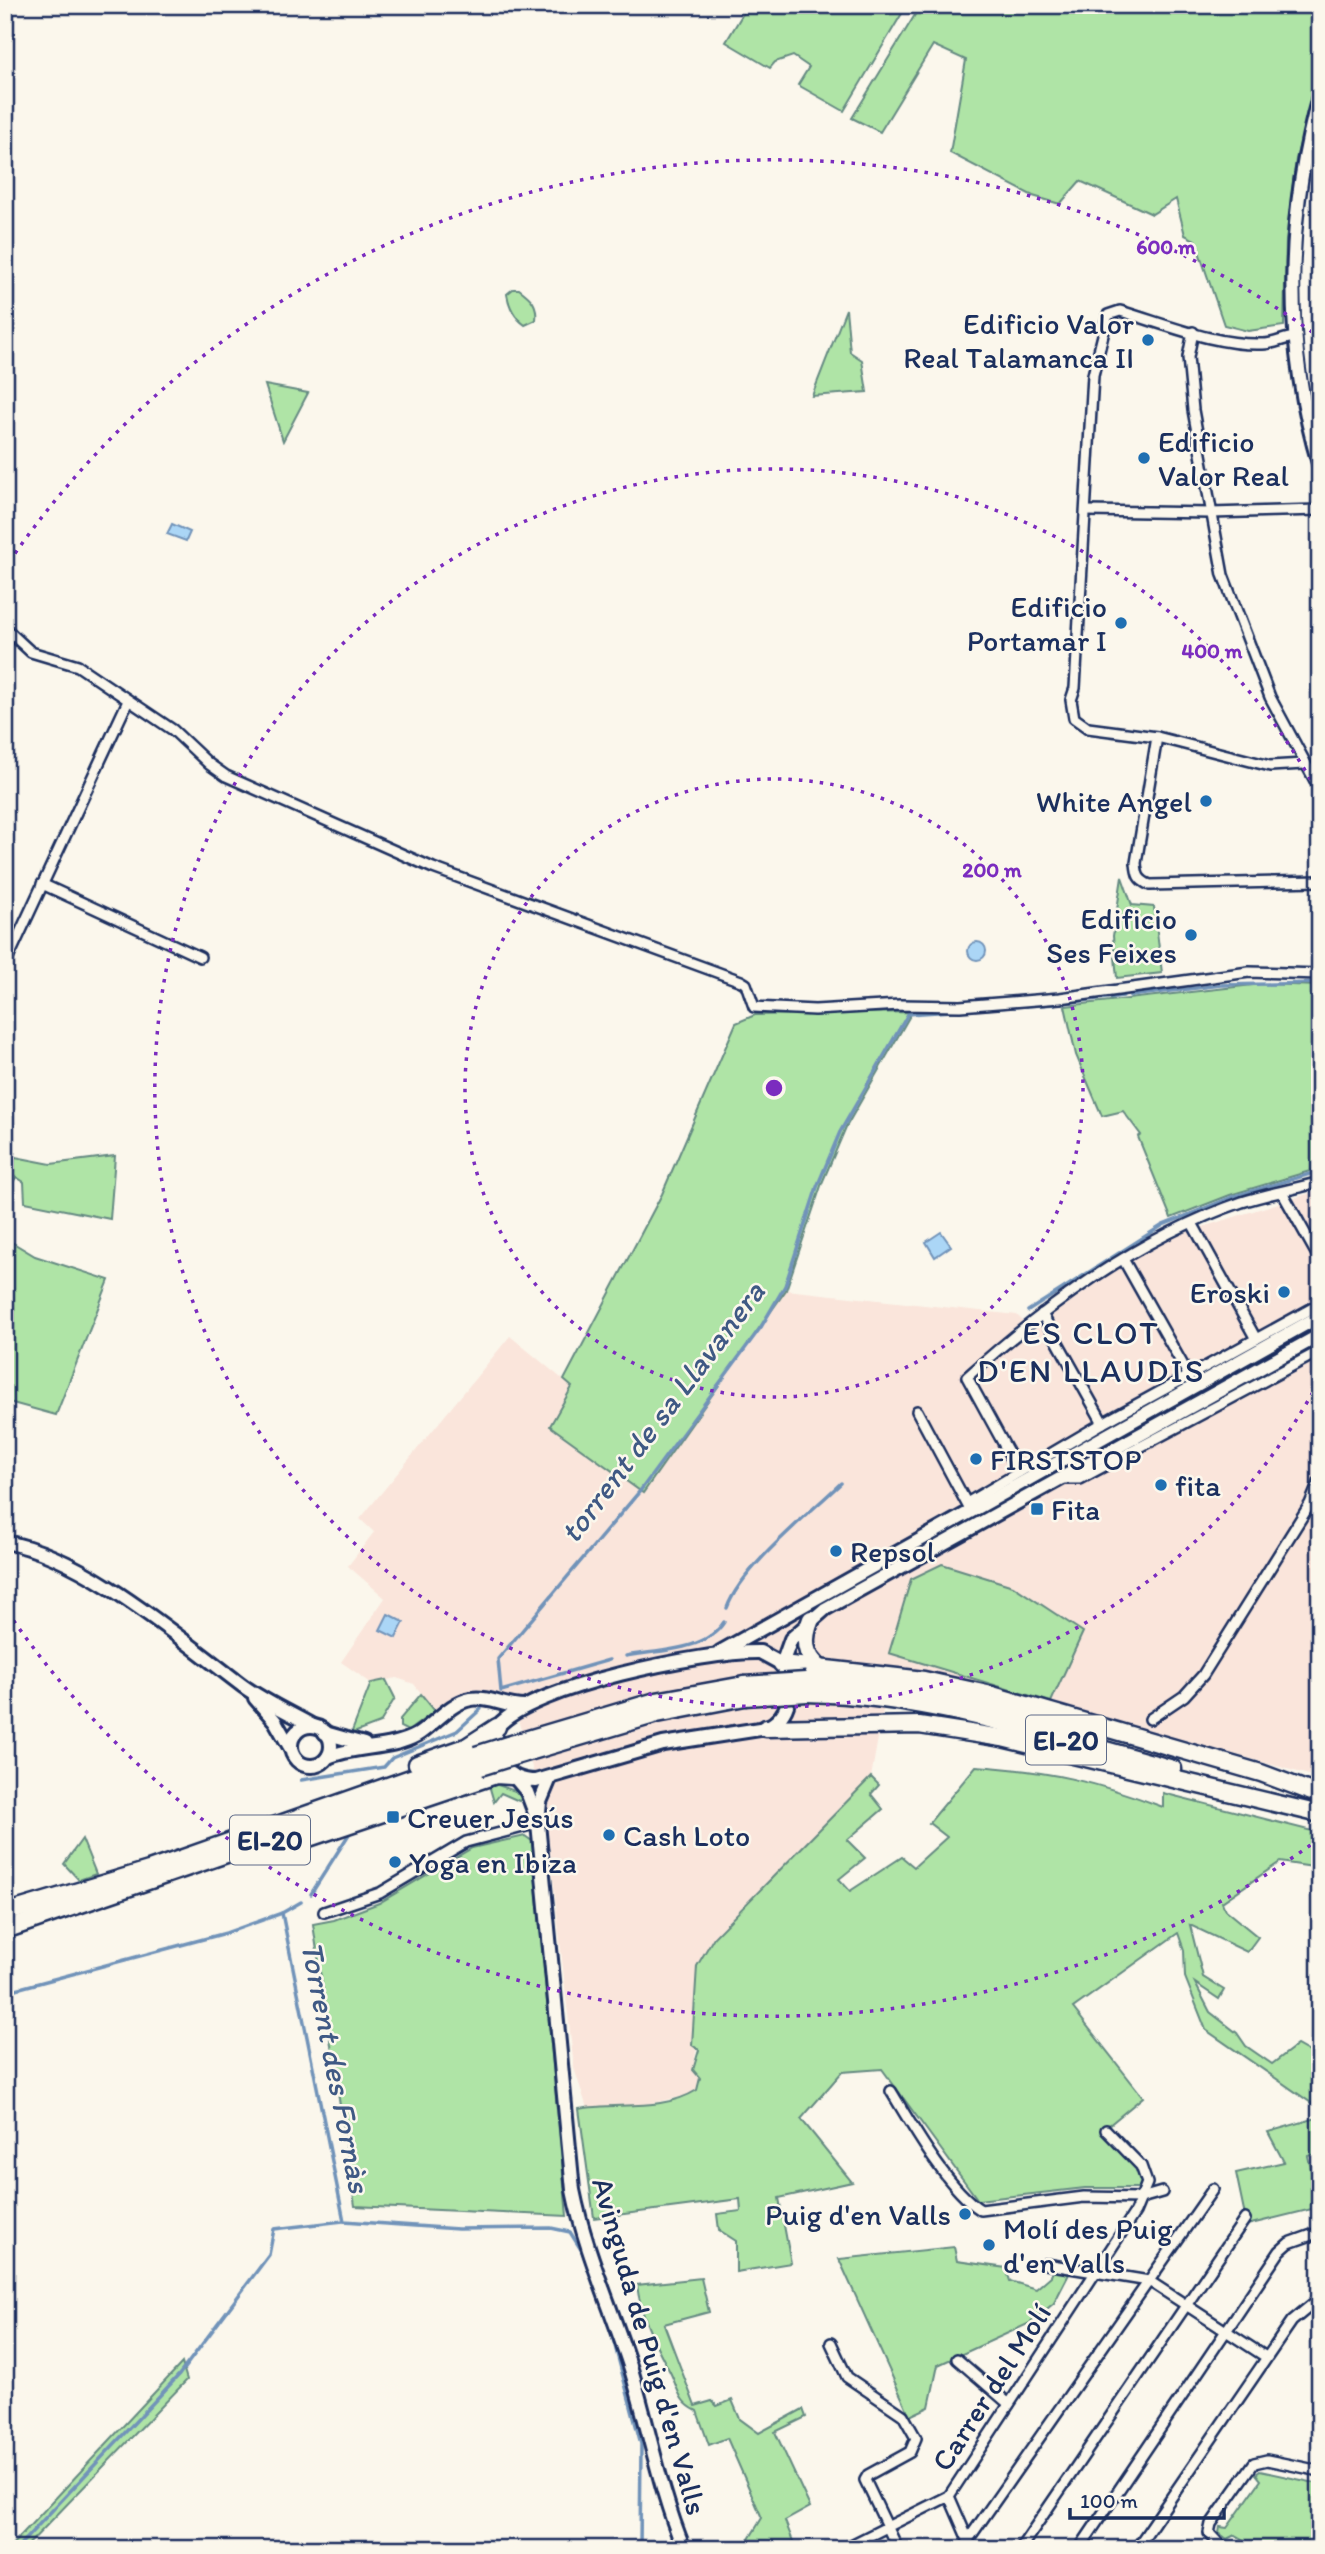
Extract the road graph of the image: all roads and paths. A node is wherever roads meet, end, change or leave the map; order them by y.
1 (1320, 93) edge
2 (1320, 157) edge
3 (1316, 198) edge
4 (1193, 332) junction
5 (1295, 337) junction
6 (1320, 409) edge
7 (1320, 467) edge
8 (1320, 510) edge
9 (1087, 511) junction
10 (1211, 513) junction
11 (5, 628) edge
12 (128, 701) junction
13 (1157, 737) junction
14 (1304, 764) junction
15 (1320, 790) edge
16 (1320, 881) edge
17 (42, 884) junction
18 (200, 957) dead end
19 (5, 965) edge
20 (1320, 974) edge
21 (1320, 1182) edge
22 (1282, 1192) junction
23 (1192, 1223) junction
24 (1123, 1259) junction
25 (1320, 1260) edge
26 (1320, 1304) edge
27 (1042, 1314) junction
28 (1320, 1316) edge
29 (1320, 1335) edge
30 (1256, 1339) junction
31 (1320, 1351) edge
32 (1189, 1376) junction
33 (917, 1410) dead end
34 (1103, 1423) junction
35 (1019, 1472) junction
36 (1056, 1479) junction
37 (1320, 1480) edge
38 (969, 1507) junction
39 (5, 1542) edge
40 (811, 1619) junction
41 (713, 1655) junction
42 (782, 1664) junction
43 (821, 1669) junction
44 (806, 1687) junction
45 (245, 1688) junction
46 (488, 1700) junction
47 (524, 1707) junction
48 (1150, 1719) dead end
49 (499, 1726) junction
50 (766, 1728) junction
51 (319, 1730) junction
52 (368, 1745) junction
53 (291, 1749) junction
54 (328, 1757) junction
55 (478, 1761) junction
56 (514, 1778) junction
57 (550, 1778) junction
58 (1318, 1795) edge
59 (1320, 1813) edge
60 (538, 1823) junction
61 (100, 1883) junction
62 (59, 1912) junction
63 (324, 1912) dead end
64 (5, 1913) edge
65 (5, 1930) edge
66 (891, 2091) dead end
67 (1106, 2130) dead end
68 (1213, 2189) dead end
69 (1162, 2192) dead end
70 (1141, 2197) junction
71 (1245, 2219) dead end
72 (1320, 2232) edge
73 (1046, 2264) dead end
74 (1095, 2272) junction
75 (1149, 2281) junction
76 (1320, 2298) edge
77 (1187, 2304) junction
78 (1228, 2331) junction
79 (831, 2343) dead end
80 (1266, 2357) junction
81 (957, 2359) dead end
82 (1009, 2403) junction
83 (1320, 2471) edge
84 (949, 2496) junction
85 (889, 2526) junction
86 (970, 2544) edge
87 (684, 2549) edge
88 (843, 2549) edge
89 (898, 2549) edge
90 (1020, 2549) edge
91 (1079, 2549) edge
92 (1136, 2549) edge
93 (1224, 2549) edge

1 - 5 street
2 - 3 street
3 - 6 street
4 - 5 street
4 - 9 street
4 - 10 street
5 - 7 street
8 - 10 street
9 - 10 street
9 - 13 street
10 - 14 street
11 - 12 street
12 - 17 street
12 - 20 street
13 - 14 street
13 - 16 street
14 - 15 street
17 - 18 street
17 - 19 street
21 - 22 street
22 - 23 street
22 - 25 street
23 - 24 street
23 - 30 street
24 - 27 street
24 - 32 street
26 - 30 street
27 - 34 street
27 - 35 street
28 - 38 street
29 - 36 street
30 - 32 street
31 - 36 street
32 - 34 street
33 - 38 street
34 - 35 street
35 - 38 street
36 - 40 street
37 - 48 street
38 - 41 street
39 - 45 street
40 - 42 street
40 - 43 highway
41 - 42 street
41 - 47 street
42 - 43 highway
42 - 50 street
43 - 58 highway
44 - 55 highway, EI-20, bridge
44 - 58 highway, EI-20
44 - 59 highway, EI-20
45 - 51 street
45 - 53 street
46 - 47 street
46 - 49 street
46 - 52 street
47 - 49 street
49 - 56 street, Avinguda de Puig d'en Valls
49 - 61 highway
50 - 57 street
50 - 59 highway
51 - 52 street
51 - 53 street
51 - 54 street
52 - 54 street
53 - 54 street
55 - 61 highway, EI-20
55 - 62 highway, EI-20
56 - 57 street
56 - 60 street, Avinguda de Puig d'en Valls
56 - 62 highway
57 - 60 street, Avinguda de Puig d'en Valls
60 - 63 street
60 - 87 street, Avinguda de Puig d'en Valls
61 - 64 highway
62 - 65 highway
66 - 70 street
67 - 70 street
68 - 75 street
69 - 70 street
70 - 74 street, Carrer del Molí
71 - 77 street
72 - 78 street
73 - 74 street
74 - 75 street
74 - 82 street, Carrer del Molí
75 - 77 street
75 - 86 street
76 - 80 street
77 - 78 street
77 - 90 street
78 - 80 street
78 - 91 street
79 - 85 street
80 - 92 street
81 - 82 street
82 - 84 street, Carrer del Molí
83 - 93 street
84 - 85 street
84 - 86 street
85 - 88 street
85 - 89 street

